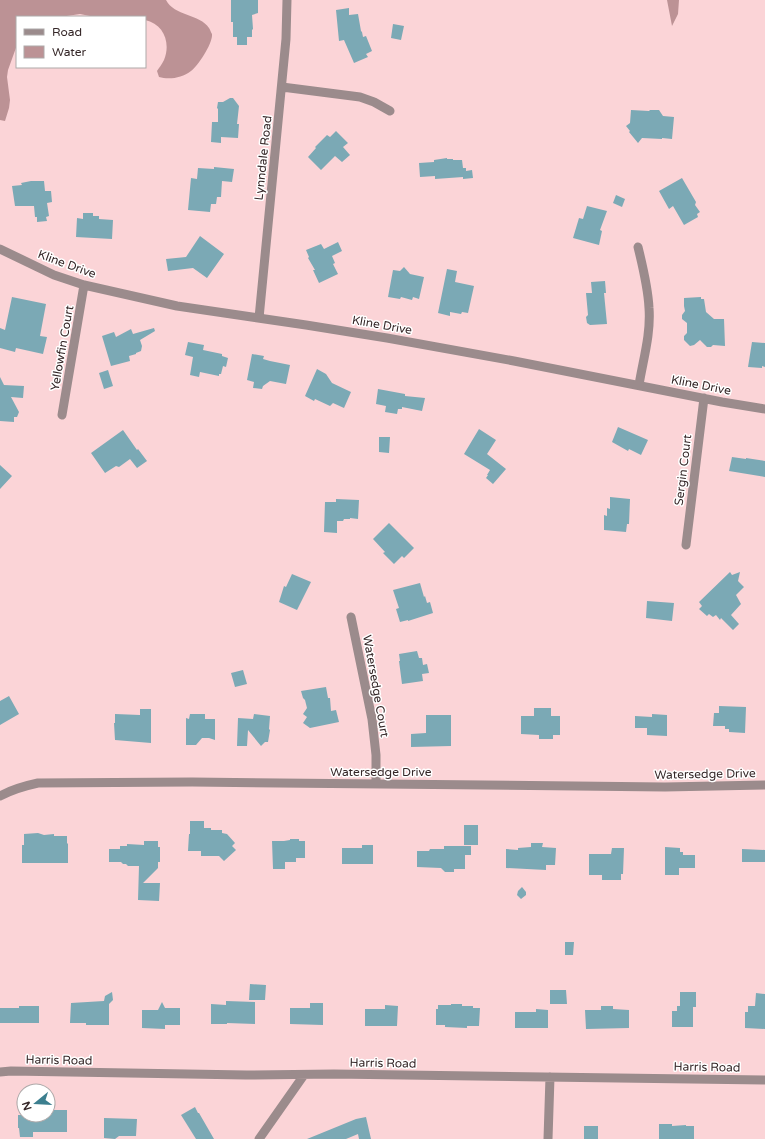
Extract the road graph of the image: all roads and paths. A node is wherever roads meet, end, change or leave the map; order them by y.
1 (287, 0) edge
2 (282, 87) junction
3 (390, 111) dead end
4 (638, 248) dead end
5 (0, 250) edge
6 (84, 285) junction
7 (259, 318) junction
8 (639, 385) junction
9 (704, 398) junction
10 (765, 409) edge
11 (62, 415) dead end
12 (686, 545) dead end
13 (351, 617) dead end
14 (376, 784) junction
15 (765, 786) edge
16 (0, 796) edge
17 (0, 1072) edge
18 (304, 1074) junction
19 (550, 1077) junction
20 (765, 1080) edge
21 (259, 1139) edge
22 (548, 1139) edge

1 - 2 street, Lynndale Road
2 - 3 street
2 - 7 street, Lynndale Road
4 - 8 street
5 - 6 street, Kline Drive
6 - 7 street, Kline Drive
6 - 11 street, Yellowfin Court
7 - 8 street, Kline Drive
8 - 9 street, Kline Drive
9 - 10 street, Kline Drive
9 - 12 street, Sergin Court
13 - 14 street, Watersedge Court
14 - 15 street, Watersedge Drive
14 - 16 street, Watersedge Drive
17 - 18 street, Harris Road
18 - 19 street, Harris Road
18 - 21 street
19 - 20 street, Harris Road
19 - 22 street

